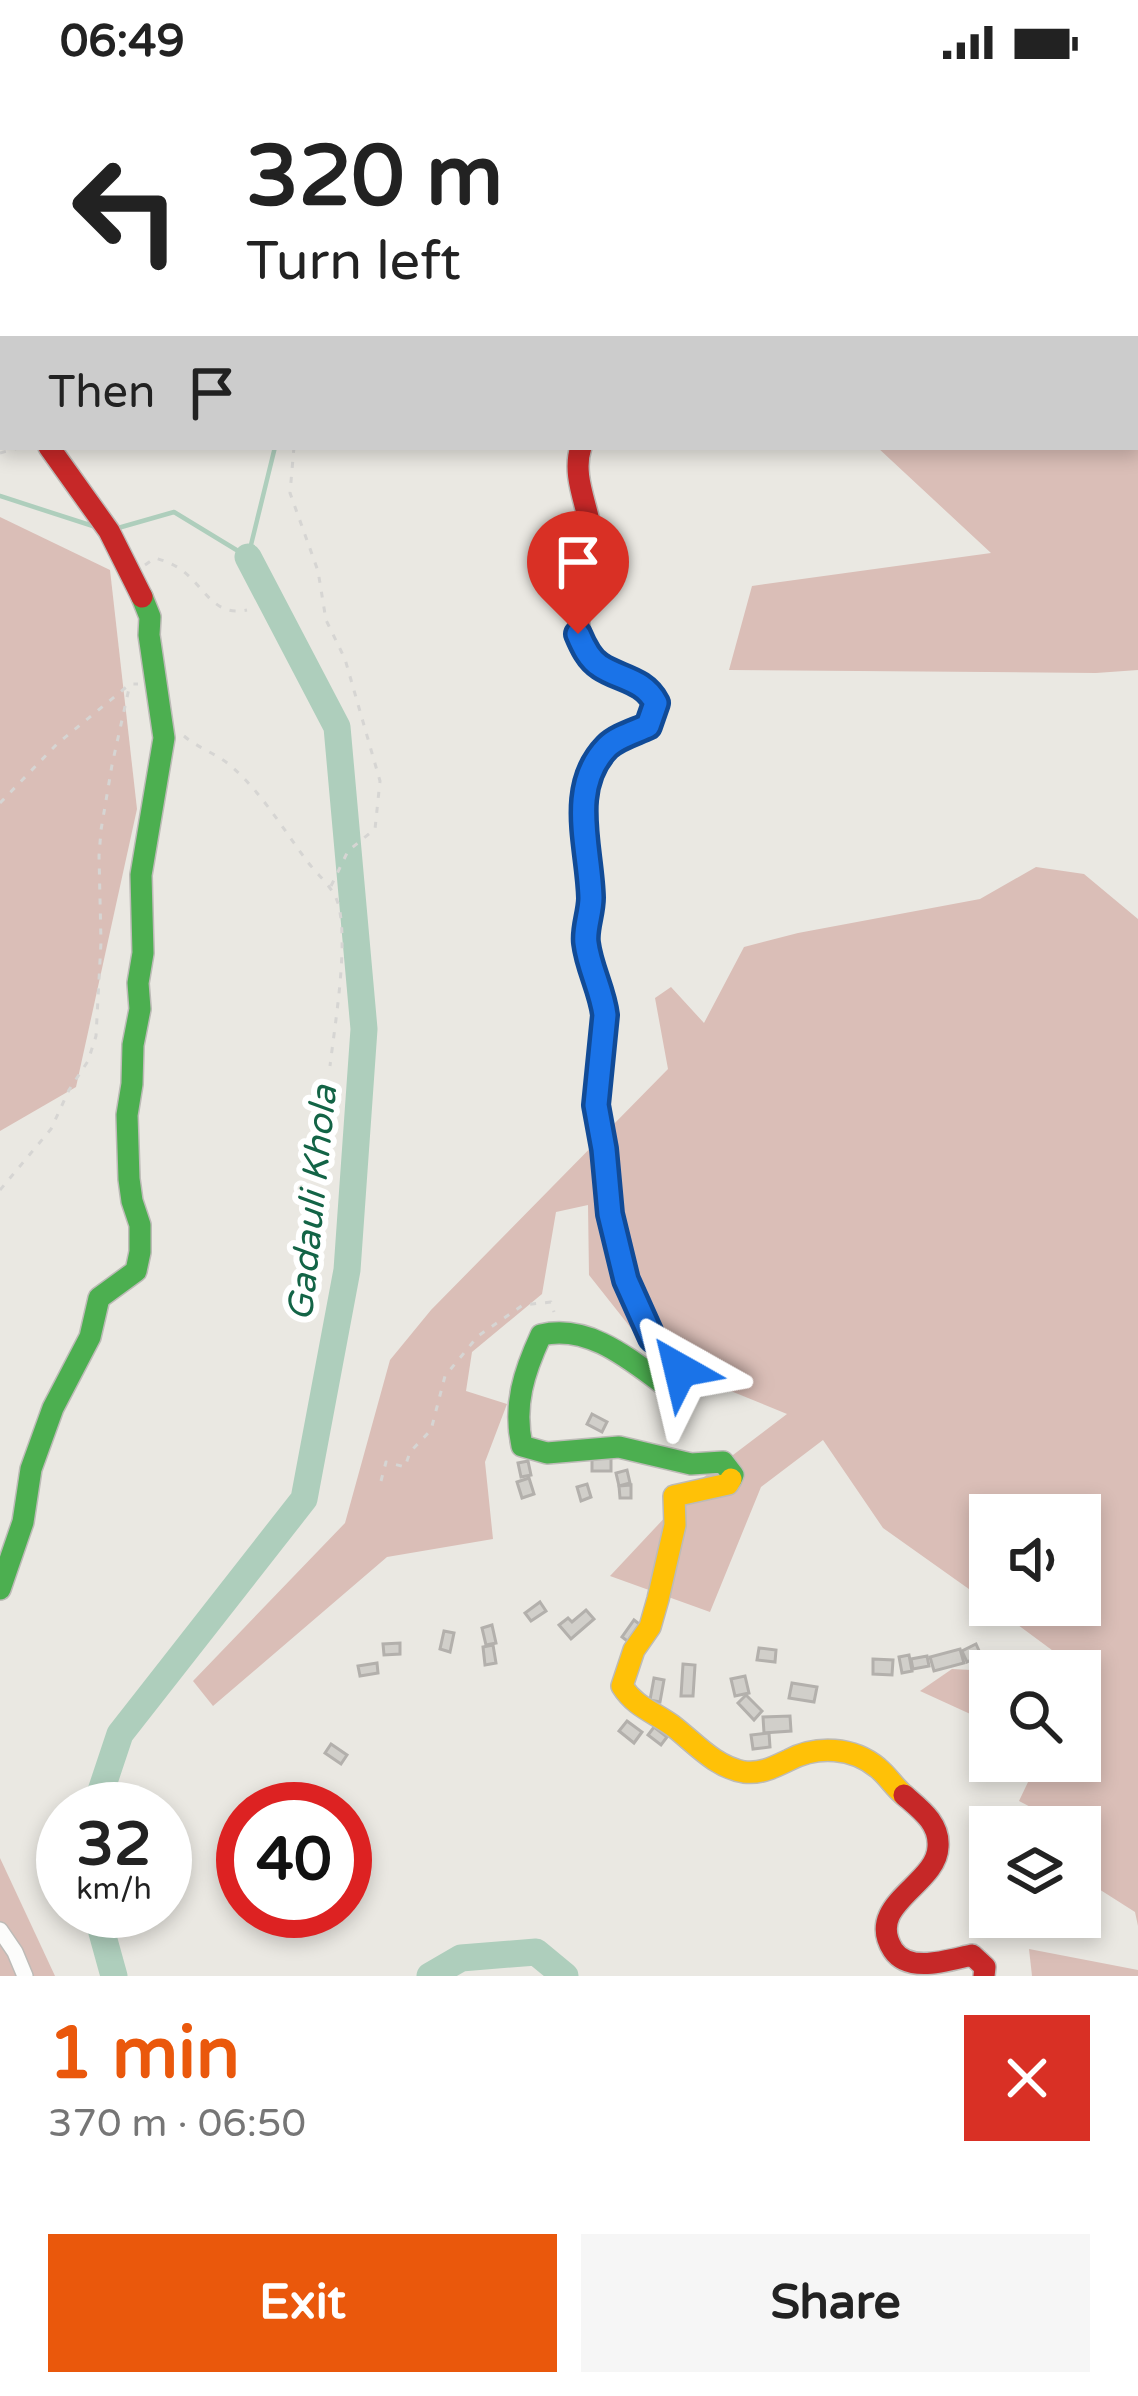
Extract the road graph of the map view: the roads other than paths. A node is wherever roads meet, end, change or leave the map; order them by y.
1 (51, 450) edge
2 (580, 450) edge
3 (0, 1589) edge
4 (0, 1930) edge
5 (25, 1976) edge
6 (984, 1976) edge

1 - 3 street
2 - 6 street
4 - 5 street

